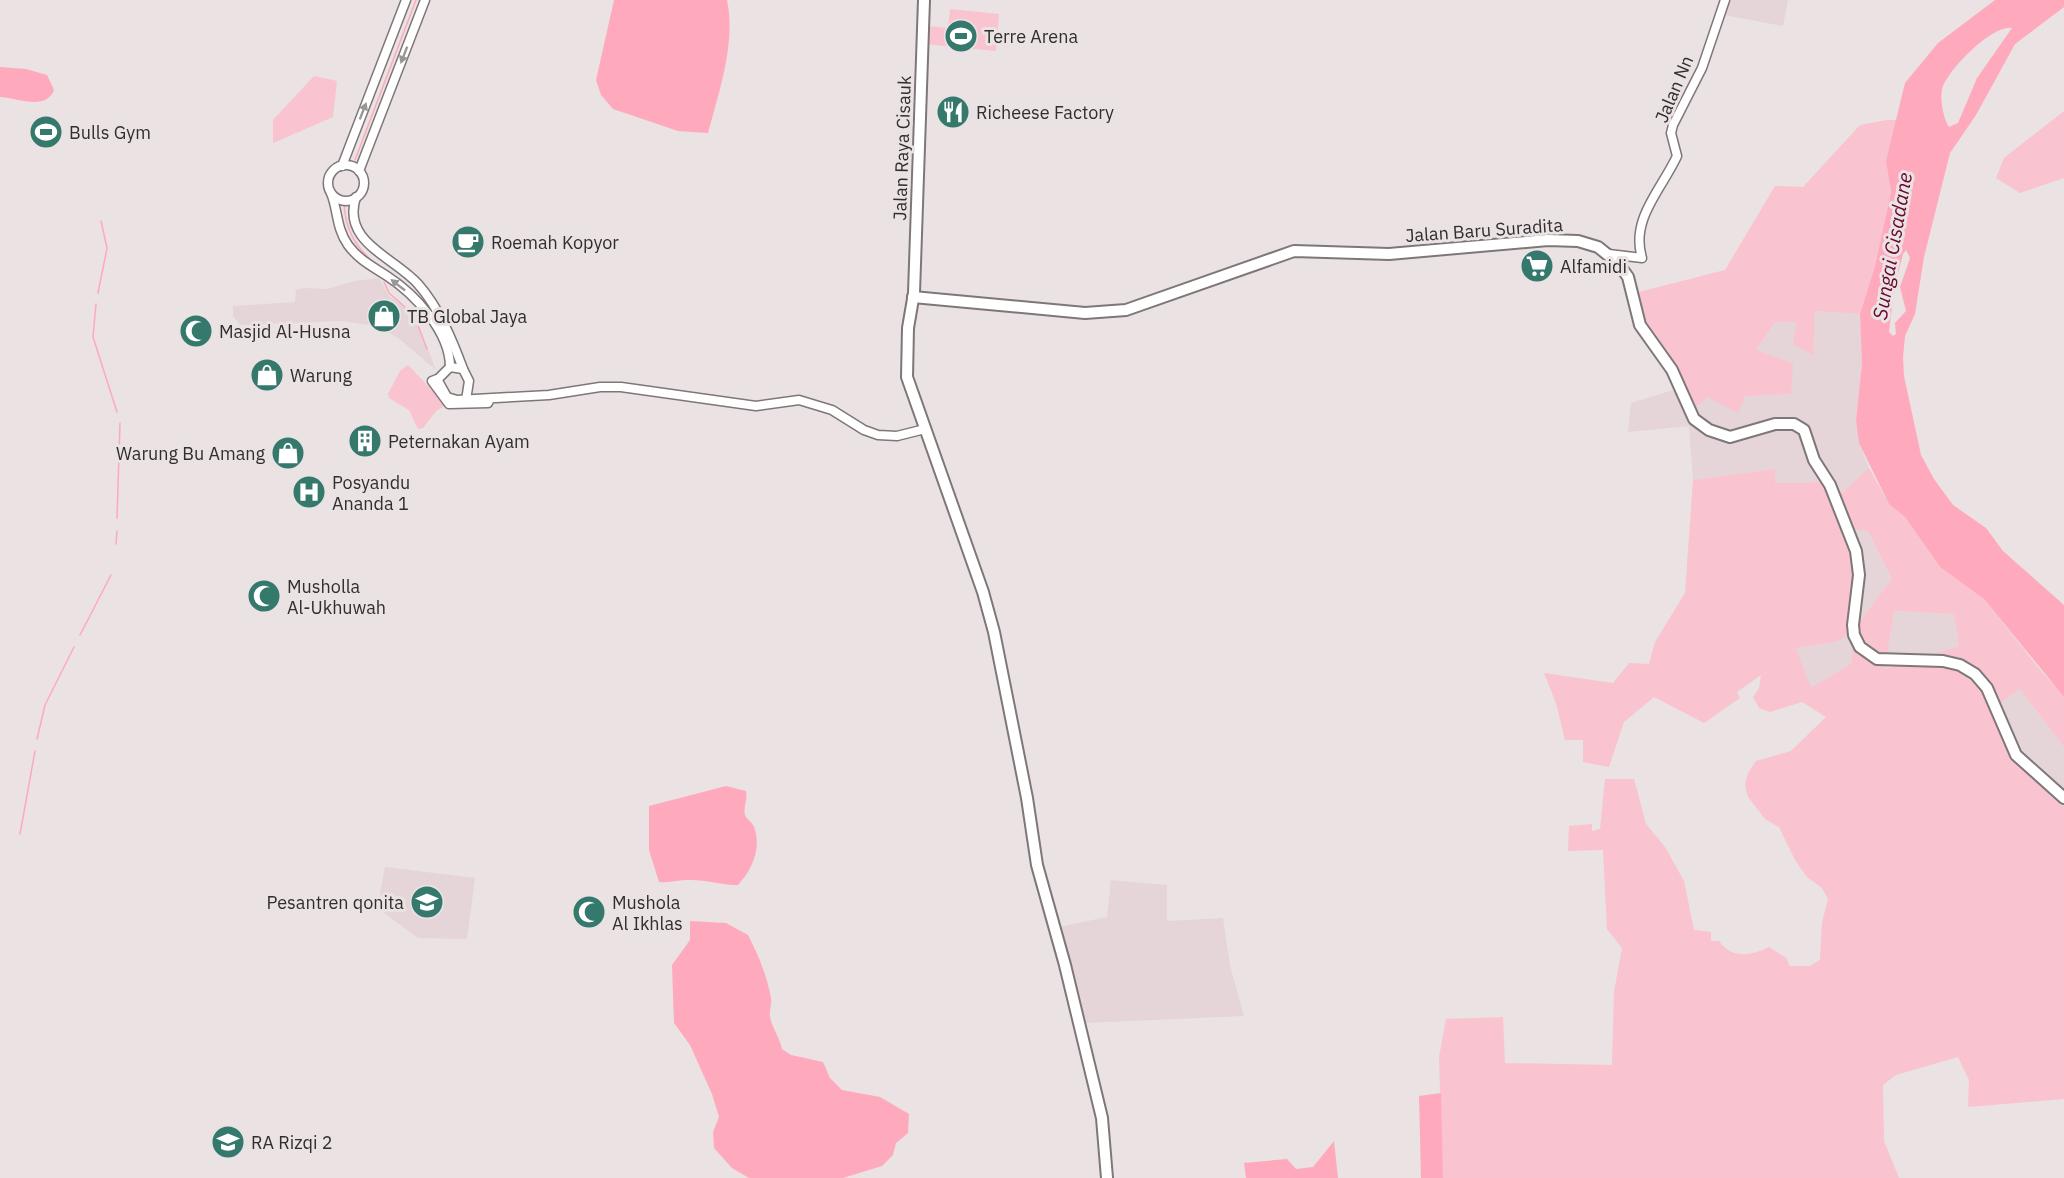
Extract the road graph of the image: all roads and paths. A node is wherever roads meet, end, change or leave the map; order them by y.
1 (406, 0) edge
2 (424, 0) edge
3 (924, 0) edge
4 (1725, 0) edge
5 (342, 166) junction
6 (359, 171) junction
7 (331, 193) junction
8 (356, 198) junction
9 (1609, 255) junction
10 (913, 297) junction
11 (450, 367) junction
12 (463, 369) junction
13 (436, 379) junction
14 (469, 381) junction
15 (488, 398) junction
16 (466, 400) junction
17 (925, 429) junction
18 (2064, 798) edge
19 (1107, 1178) edge

5 -> 1 street
2 -> 6 street
3 - 10 main road, Jalan Raya Cisauk
4 - 9 street, Jalan Nn
5 - 6 street
5 - 7 street
6 - 8 street
7 - 8 street
11 -> 7 street
8 - 12 street
9 - 10 main road, Jalan Baru Suradita
9 - 18 main road, Jalan Baru Suradita
10 - 17 main road, Jalan Raya Cisauk
11 - 12 street
11 - 13 street
12 - 14 street
13 - 15 street
13 - 16 street
14 - 15 street
14 - 16 street
15 - 16 street
15 - 17 street
17 - 19 main road, Jalan Raya Cisauk

